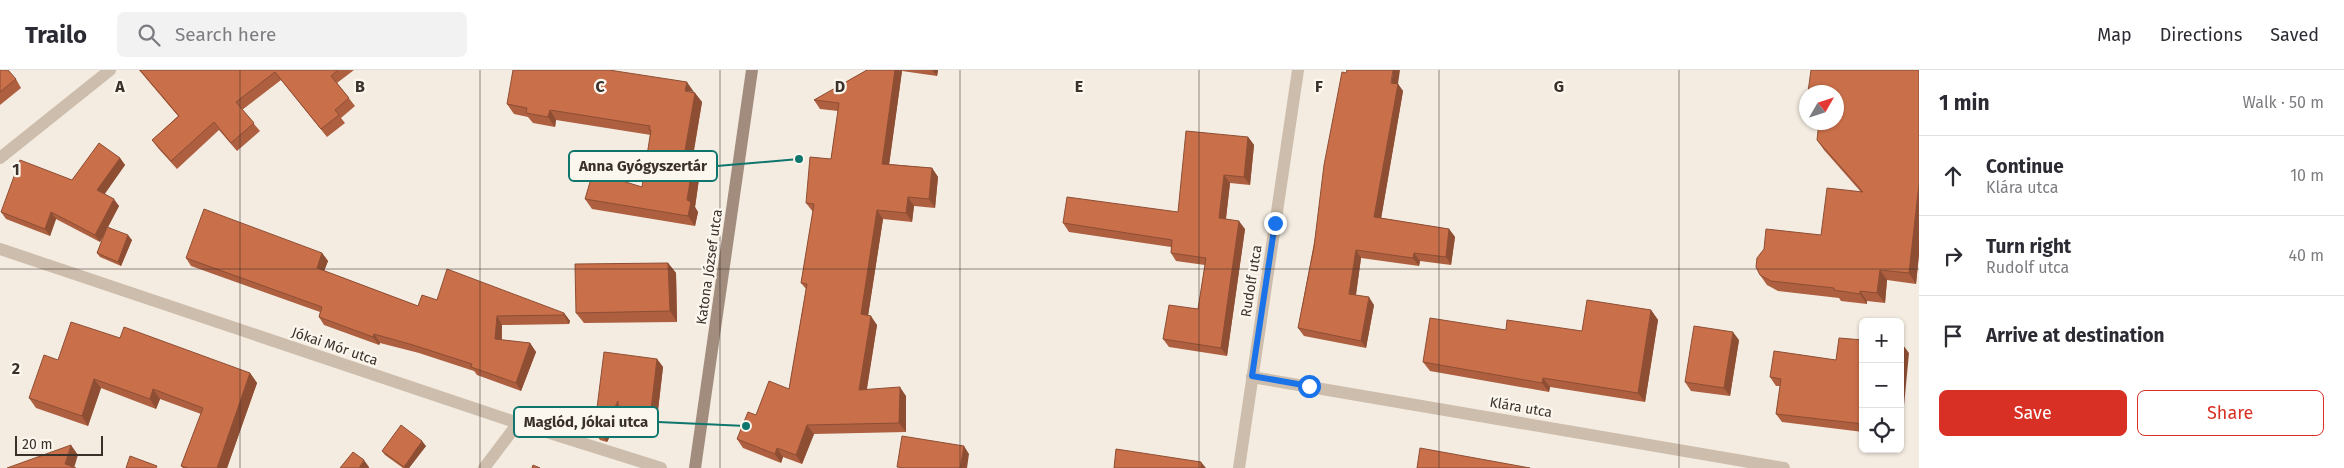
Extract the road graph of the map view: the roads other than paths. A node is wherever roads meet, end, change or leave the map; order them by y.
1 (110, 70) edge
2 (752, 70) edge
3 (1298, 70) edge
4 (0, 158) edge
5 (0, 249) edge
6 (1252, 376) junction
7 (518, 423) junction
8 (484, 468) edge
9 (661, 468) edge
10 (695, 468) edge
11 (1239, 468) edge
12 (1784, 468) edge

1 - 4 street
2 - 10 main road, Katona József utca
3 - 6 street, Rudolf utca
5 - 7 street, Jókai Mór utca
6 - 11 street, Rudolf utca
6 - 12 street, Klára utca
7 - 8 street
7 - 9 street, Jókai Mór utca

